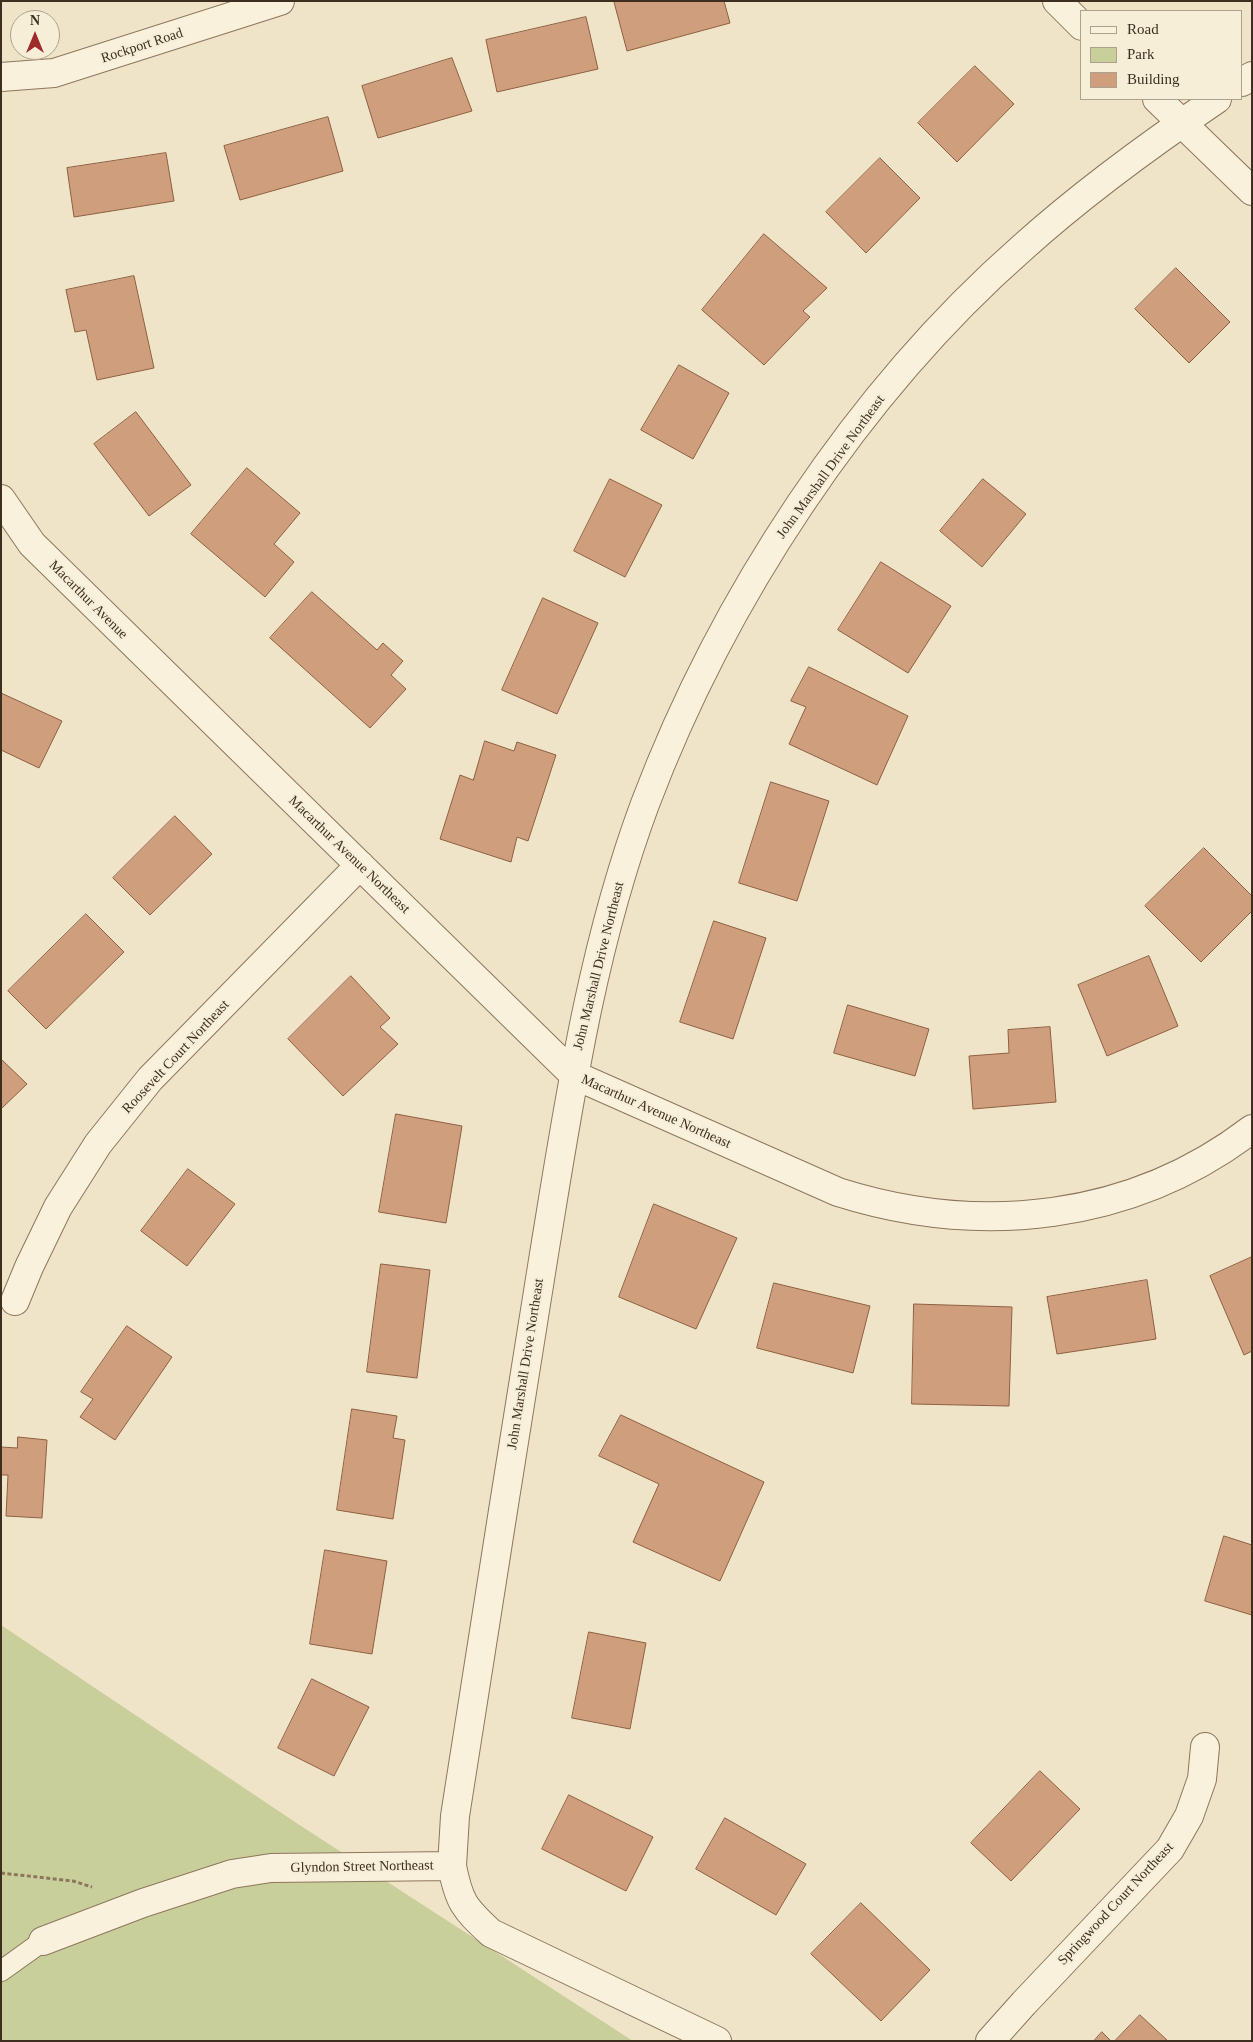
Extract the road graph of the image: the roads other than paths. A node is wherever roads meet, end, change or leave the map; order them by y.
1 (280, 1) edge
2 (1057, 1) edge
3 (1080, 24) edge
4 (1, 77) edge
5 (1158, 100) edge
6 (1215, 100) edge
7 (1182, 122) junction
8 (1252, 191) edge
9 (2, 504) edge
10 (184, 694) joint
11 (360, 865) junction
12 (574, 1075) junction
13 (1252, 1129) edge
14 (15, 1301) dead end
15 (1205, 1747) dead end
16 (452, 1866) junction
17 (43, 1941) joint
18 (1, 1972) edge
19 (716, 2041) edge
20 (990, 2041) edge

1 - 4 street, Rockport Road
2 - 3 street
5 - 7 street
6 - 7 street, John Marshall Drive Northeast
7 - 8 street
7 - 12 street, John Marshall Drive Northeast
9 - 10 street, Macarthur Avenue
10 - 11 street, Macarthur Avenue Northeast
11 - 12 street, Macarthur Avenue Northeast
11 - 14 street, Roosevelt Court Northeast
12 - 13 street, Macarthur Avenue Northeast
12 - 16 street, John Marshall Drive Northeast
15 - 20 street, Springwood Court Northeast
16 - 17 street, Glyndon Street Northeast
16 - 19 street, Glyndon Street Northeast
17 - 18 lane

